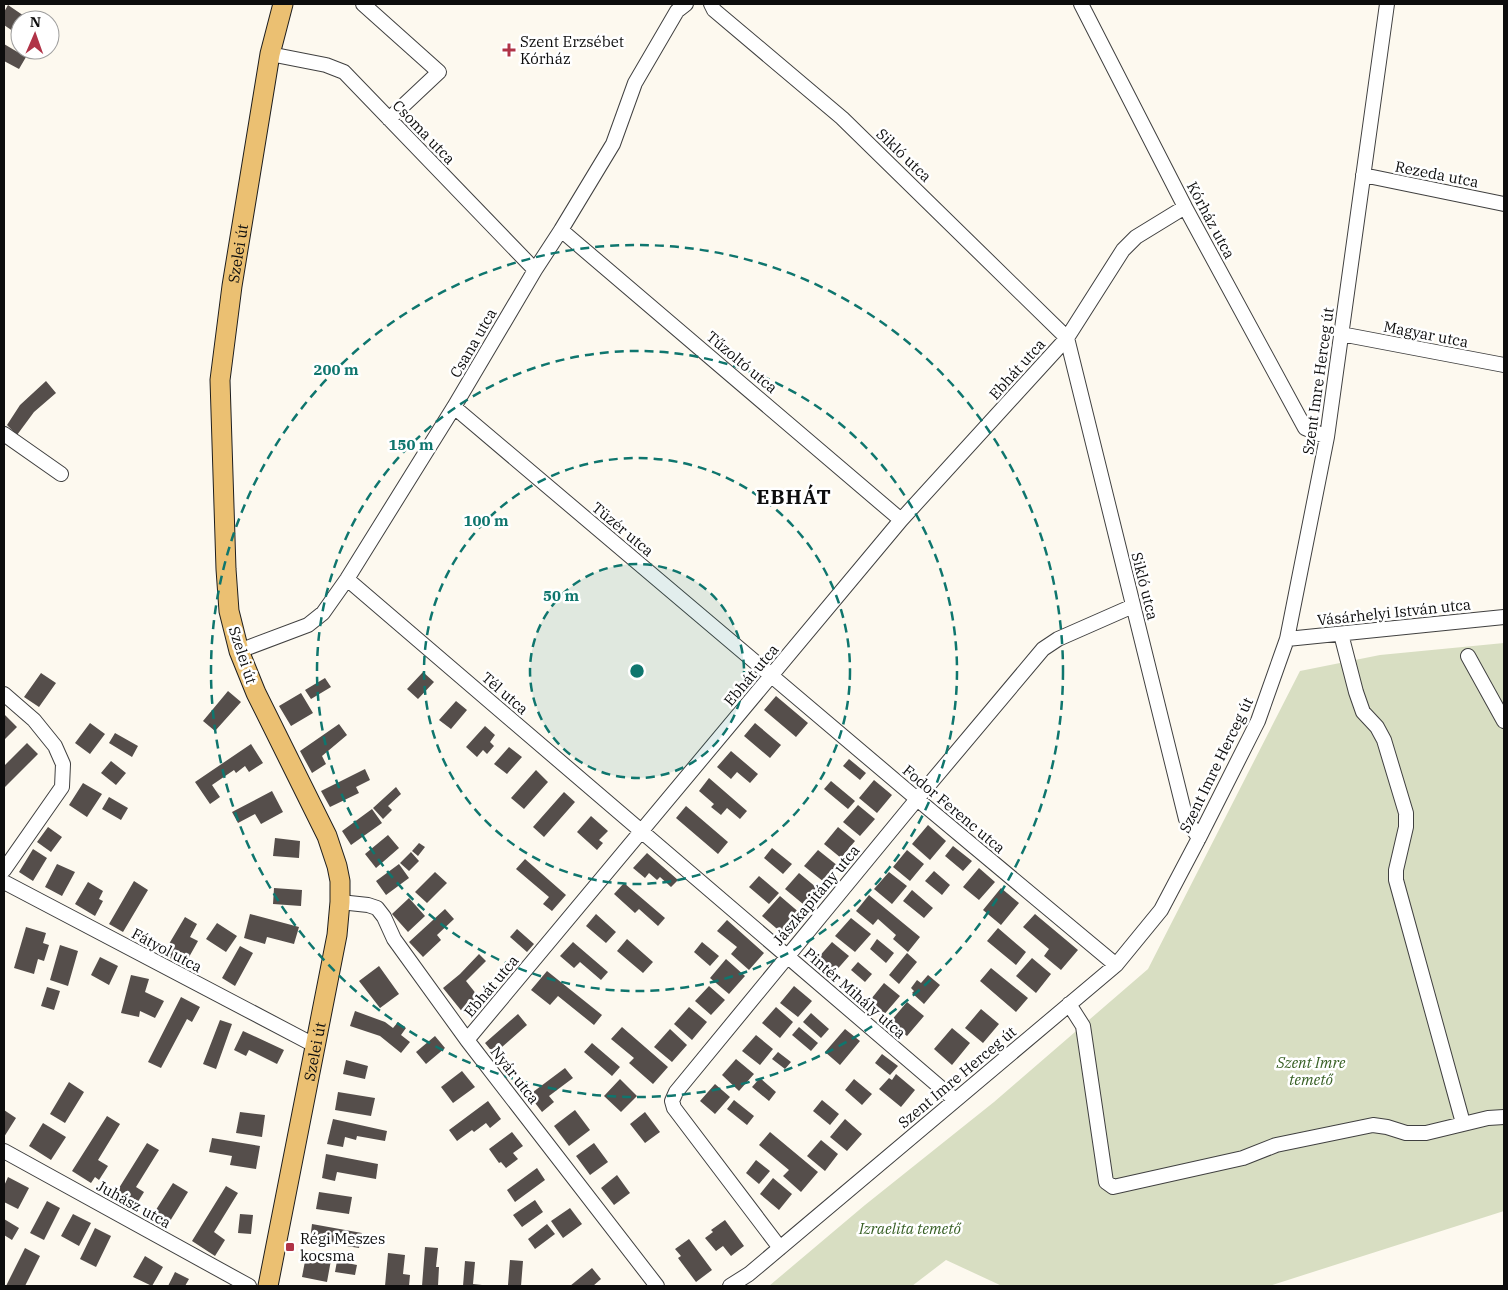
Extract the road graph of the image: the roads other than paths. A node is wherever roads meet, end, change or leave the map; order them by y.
1 (283, 4) edge
2 (363, 4) edge
3 (686, 4) edge
4 (711, 4) edge
5 (1081, 4) edge
6 (1387, 4) edge
7 (270, 54) junction
8 (389, 119) junction
9 (1363, 175) junction
10 (1504, 204) edge
11 (1185, 206) junction
12 (562, 230) junction
13 (534, 270) junction
14 (1341, 334) junction
15 (1067, 338) junction
16 (1504, 365) edge
17 (454, 407) junction
18 (4, 434) edge
19 (1327, 437) junction
20 (61, 474) dead end
21 (901, 520) junction
22 (347, 579) junction
23 (1133, 606) junction
24 (1504, 617) edge
25 (1341, 634) junction
26 (1287, 639) junction
27 (239, 651) junction
28 (1468, 656) dead end
29 (771, 676) junction
30 (4, 694) edge
31 (1504, 721) edge
32 (917, 799) junction
33 (642, 832) junction
34 (1199, 838) junction
35 (4, 870) edge
36 (4, 882) edge
37 (340, 902) junction
38 (787, 956) junction
39 (1116, 965) junction
40 (1069, 1004) junction
41 (467, 1040) junction
42 (316, 1046) junction
43 (955, 1100) junction
44 (1504, 1117) edge
45 (1463, 1123) junction
46 (4, 1151) edge
47 (780, 1248) junction
48 (249, 1286) edge
49 (268, 1286) edge
50 (657, 1286) edge
51 (730, 1286) edge

1 - 7 main road, Szelei út
2 - 8 street
3 - 12 street, Csana utca
4 - 15 street, Sikló utca
5 - 11 street, Kórház utca
6 - 9 street, Szent Imre Herceg út
7 - 8 street, Csoma utca
7 - 27 main road, Szelei út
8 - 13 street, Csoma utca
9 - 10 street, Rezeda utca
9 - 14 street, Szent Imre Herceg út
11 - 15 street
11 - 19 street, Kórház utca
12 - 13 street, Csana utca
12 - 21 street, Tűzoltó utca
13 - 17 street, Csana utca
14 - 16 street, Magyar utca
14 - 19 street, Szent Imre Herceg út
15 - 21 street, Ebhát utca
15 - 23 street, Sikló utca
17 - 22 street, Csana utca
17 - 29 street, Tüzér utca
18 - 20 street
19 - 26 street, Szent Imre Herceg út
21 - 29 street, Ebhát utca
22 - 27 street, Csana utca
22 - 33 street, Tél utca
23 - 32 street, Jászkapitány utca
23 - 34 street, Sikló utca
24 - 25 street, Vásárhelyi István utca
25 - 26 street, Vásárhelyi István utca
25 - 45 street
26 - 34 street, Szent Imre Herceg út
27 - 37 main road, Szelei út
28 - 31 street
29 - 32 street, Fodor Ferenc utca
29 - 33 street, Ebhát utca
30 - 35 street
32 - 38 street, Jászkapitány utca
32 - 39 street, Fodor Ferenc utca
33 - 38 street, Pintér Mihály utca
33 - 41 street, Ebhát utca
34 - 39 street, Szent Imre Herceg út
36 - 42 street, Fátyol utca
37 - 41 street, Nyár utca
37 - 42 main road, Szelei út
38 - 43 street, Pintér Mihály utca
38 - 47 street, Jászkapitány utca
39 - 40 street, Szent Imre Herceg út
40 - 43 street, Szent Imre Herceg út
40 - 45 street
41 - 50 street, Nyár utca
42 - 49 main road, Szelei út
43 - 47 street, Szent Imre Herceg út
44 - 45 street
46 - 48 street, Juhász utca
47 - 51 street, Szent Imre Herceg út

